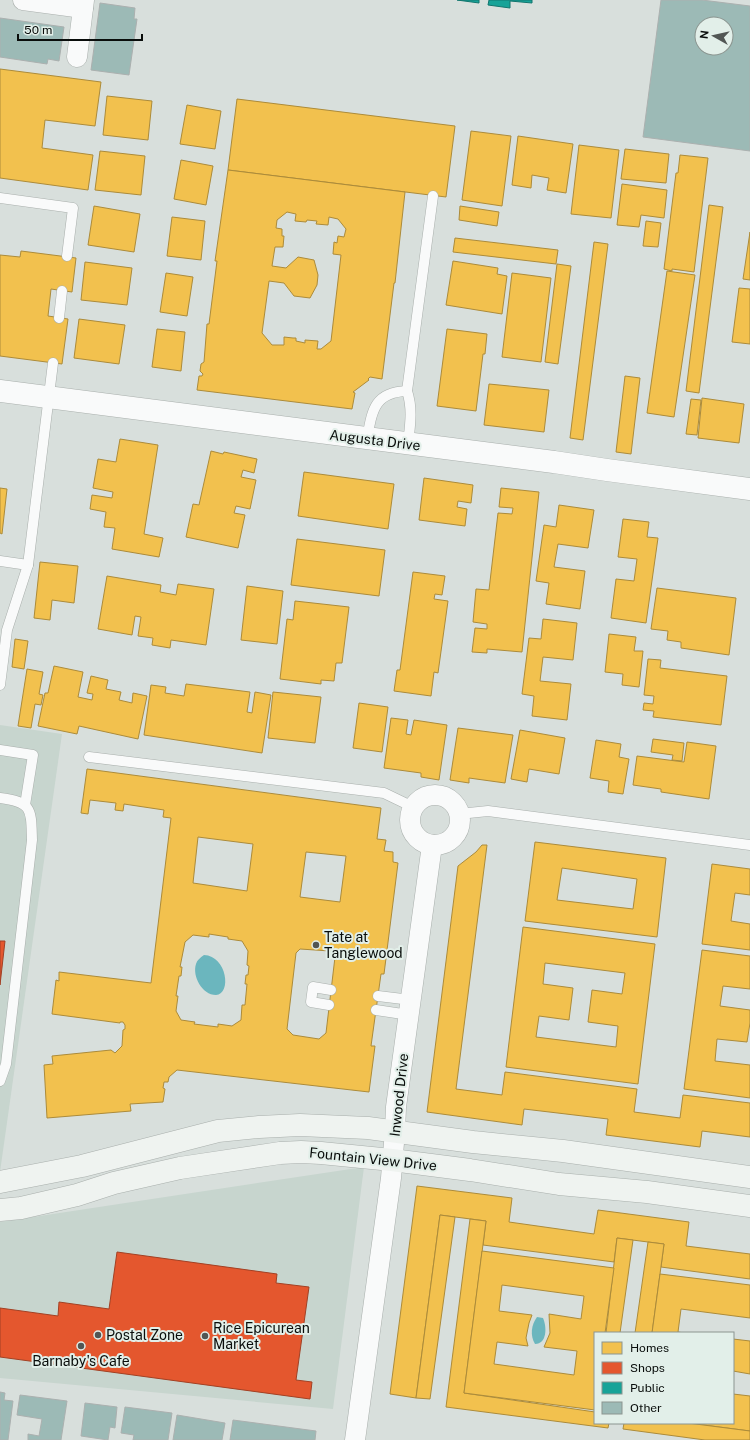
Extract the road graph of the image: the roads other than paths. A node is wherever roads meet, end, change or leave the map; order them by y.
1 (23, 0) edge
2 (84, 4) edge
3 (77, 58) dead end
4 (433, 196) dead end
5 (0, 198) edge
6 (67, 256) dead end
7 (62, 291) dead end
8 (59, 318) dead end
9 (53, 363) dead end
10 (0, 391) edge
11 (407, 391) junction
12 (48, 398) junction
13 (367, 439) junction
14 (408, 444) junction
15 (750, 489) edge
16 (0, 562) edge
17 (28, 565) junction
18 (0, 685) edge
19 (0, 750) edge
20 (89, 758) dead end
21 (0, 798) edge
22 (26, 805) junction
23 (413, 807) junction
24 (459, 814) junction
25 (432, 845) junction
26 (750, 845) edge
27 (331, 990) dead end
28 (378, 996) dead end
29 (329, 1005) dead end
30 (410, 1007) junction
31 (376, 1010) dead end
32 (0, 1081) edge
33 (395, 1132) junction
34 (106, 1158) junction
35 (392, 1160) junction
36 (650, 1164) junction
37 (750, 1177) edge
38 (0, 1182) edge
39 (114, 1183) junction
40 (647, 1192) junction
41 (750, 1206) edge
42 (0, 1210) edge
43 (355, 1440) edge

1 - 2 street
2 - 3 street
4 - 11 lane
5 - 6 lane
7 - 8 lane
9 - 12 lane
10 - 12 street, Augusta Drive
11 - 13 lane
11 - 14 lane
12 - 13 street, Augusta Drive
12 - 17 lane
13 - 14 street, Augusta Drive
14 - 15 street, Augusta Drive
16 - 17 lane
17 - 18 lane
19 - 22 lane
20 - 23 lane
21 - 22 lane
22 - 32 lane
23 - 24 street
23 - 25 street
24 - 25 street
24 - 26 lane
25 - 30 street, Inwood Drive
27 - 29 lane
28 - 30 lane
30 - 31 lane
30 - 33 street, Inwood Drive
33 - 34 main road, Fountain View Drive
33 - 35 street, Inwood Drive
33 - 36 main road, Fountain View Drive
34 - 38 main road, Fountain View Drive
34 - 39 main road
35 - 39 main road, Fountain View Drive
35 - 40 main road, Fountain View Drive
35 - 43 street, Inwood Drive
36 - 37 main road, Fountain View Drive
36 - 40 main road
39 - 42 main road, Fountain View Drive
40 - 41 main road, Fountain View Drive

